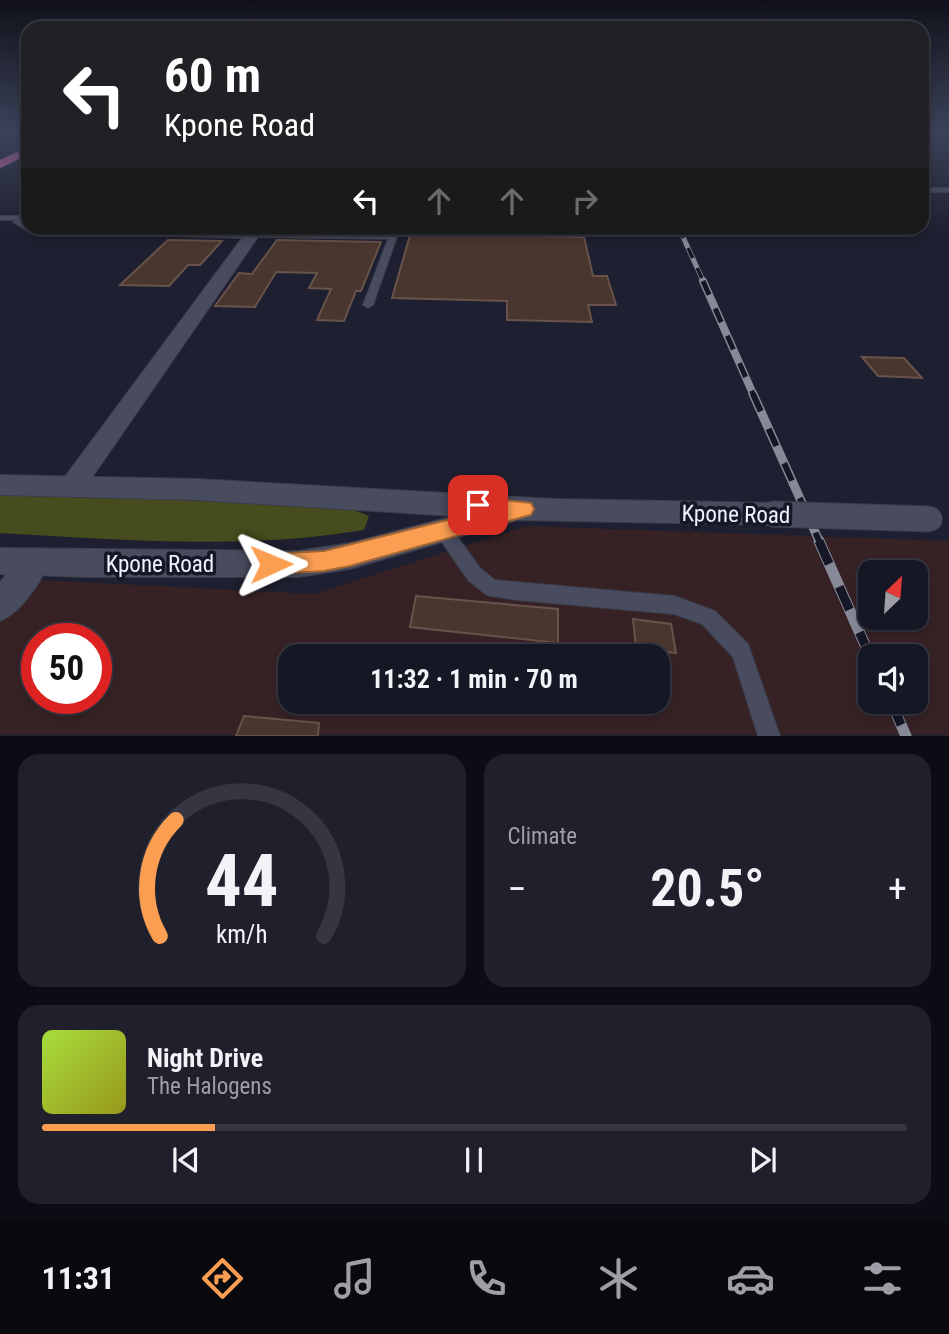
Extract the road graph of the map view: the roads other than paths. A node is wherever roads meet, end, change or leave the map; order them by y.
1 (21, 166) edge
2 (0, 176) edge
3 (929, 190) edge
4 (949, 190) edge
5 (0, 218) edge
6 (21, 220) edge
7 (252, 235) edge
8 (393, 235) edge
9 (368, 305) dead end
10 (0, 485) edge
11 (73, 485) junction
12 (523, 509) junction
13 (940, 519) edge
14 (443, 530) junction
15 (0, 561) edge
16 (34, 564) junction
17 (0, 606) edge
18 (769, 736) edge

1 - 2 highway
3 - 4 lane
5 - 6 lane
7 - 11 main road
8 - 9 lane
10 - 11 main road, Kpone Road
11 - 12 main road, Kpone Road
12 - 13 main road, Kpone Road, bridge
12 - 14 main road, Kpone Road
14 - 16 main road, Kpone Road
14 - 18 lane
15 - 16 main road, Kpone Road
16 - 17 main road

